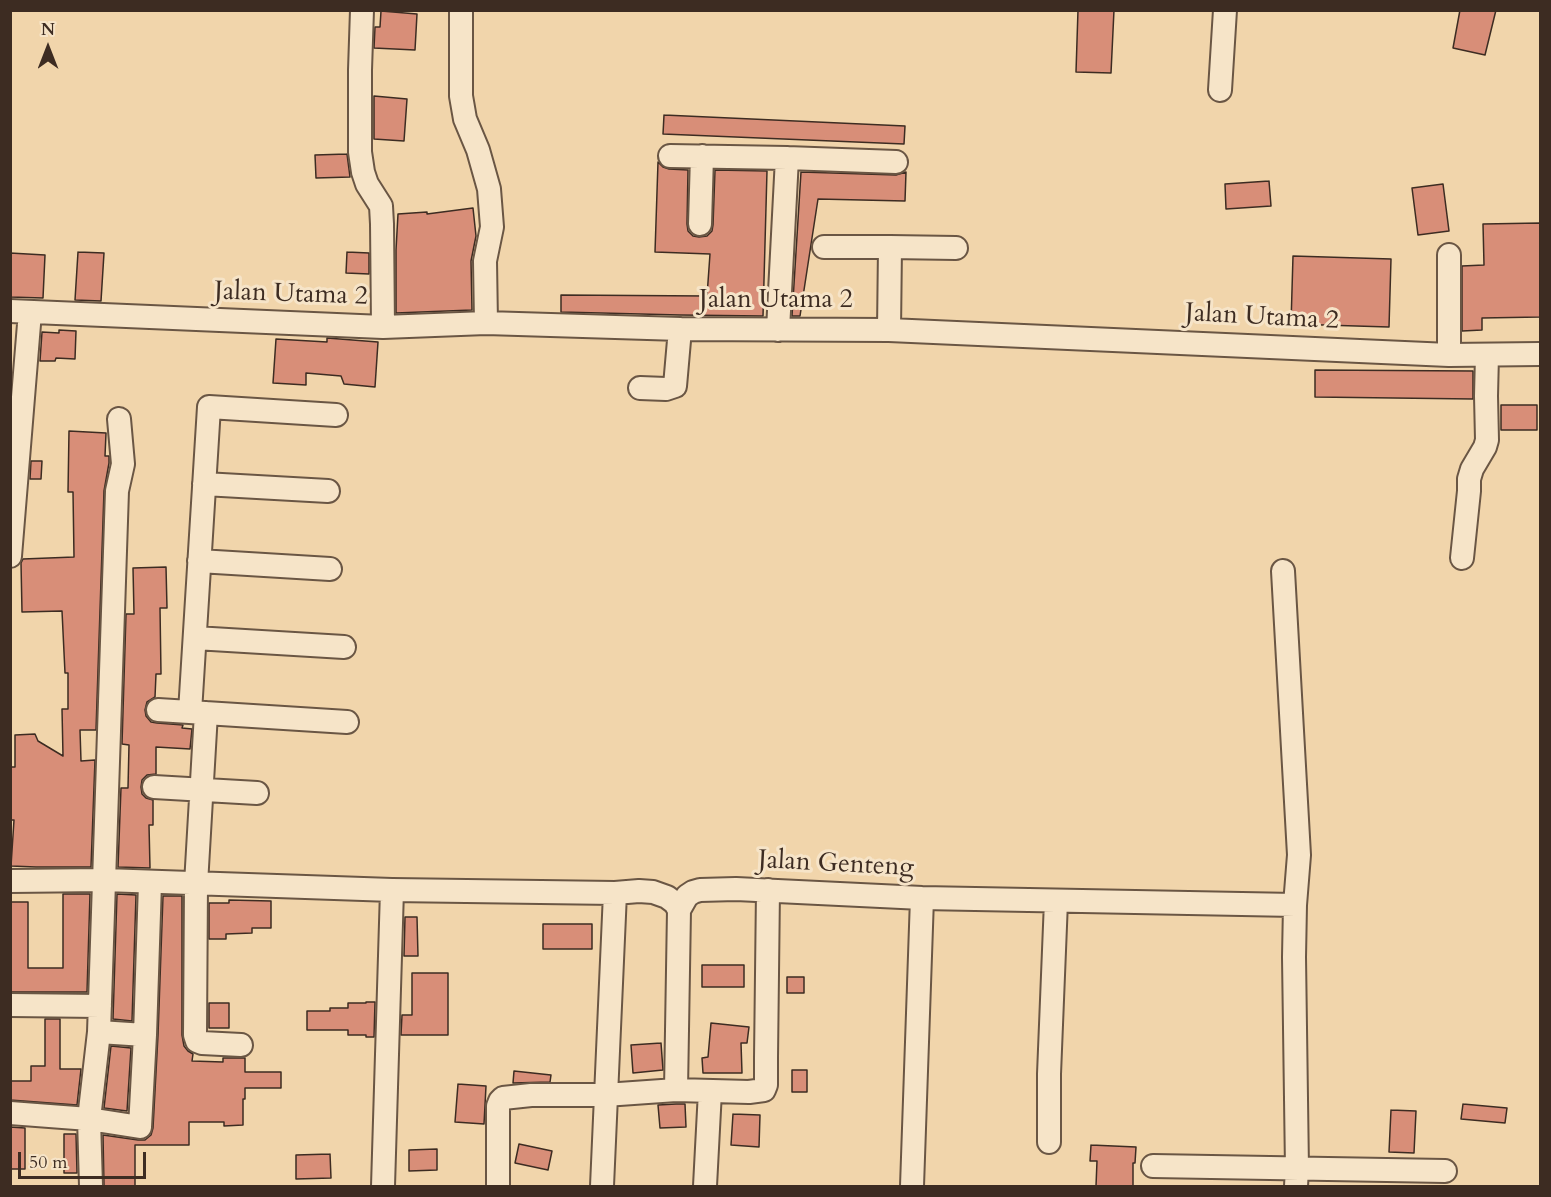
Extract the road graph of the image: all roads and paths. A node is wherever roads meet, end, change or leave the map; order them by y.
1 (362, 10) edge
2 (461, 10) edge
3 (1225, 10) edge
4 (1220, 90) dead end
5 (670, 156) dead end
6 (702, 156) junction
7 (787, 158) junction
8 (896, 162) dead end
9 (700, 224) dead end
10 (890, 247) junction
11 (825, 248) dead end
12 (956, 248) dead end
13 (1449, 255) dead end
14 (20, 312) edge
15 (486, 323) junction
16 (383, 327) junction
17 (681, 328) junction
18 (778, 330) junction
19 (889, 330) junction
20 (1540, 354) edge
21 (1449, 355) junction
22 (1487, 355) junction
23 (640, 388) dead end
24 (336, 415) dead end
25 (119, 419) dead end
26 (204, 484) junction
27 (328, 491) dead end
28 (10, 556) edge
29 (1462, 558) dead end
30 (199, 561) junction
31 (330, 569) dead end
32 (1283, 571) dead end
33 (195, 638) junction
34 (344, 647) dead end
35 (158, 710) dead end
36 (198, 713) junction
37 (347, 722) dead end
38 (154, 787) dead end
39 (202, 790) junction
40 (257, 793) dead end
41 (105, 880) junction
42 (10, 881) edge
43 (150, 883) junction
44 (196, 884) junction
45 (392, 891) junction
46 (768, 891) junction
47 (615, 893) junction
48 (922, 898) junction
49 (1056, 901) junction
50 (1295, 905) junction
51 (679, 910) junction
52 (10, 1005) edge
53 (100, 1006) junction
54 (99, 1032) junction
55 (145, 1035) junction
56 (241, 1045) dead end
57 (676, 1090) junction
58 (710, 1091) junction
59 (605, 1095) junction
60 (10, 1113) edge
61 (89, 1119) junction
62 (1049, 1142) dead end
63 (1153, 1166) dead end
64 (1445, 1171) dead end
65 (1297, 1178) edge
66 (91, 1186) edge
67 (383, 1186) edge
68 (498, 1186) edge
69 (602, 1186) edge
70 (705, 1186) edge
71 (912, 1186) edge

1 - 16 street
2 - 15 street
3 - 4 street
5 - 6 street
6 - 7 street
6 - 9 street
7 - 8 street
7 - 18 street
10 - 11 street
10 - 12 street
10 - 19 street
13 - 21 street
14 - 16 street, Jalan Utama 2
14 - 28 street
15 - 16 street, Jalan Utama 2
15 - 17 street, Jalan Utama 2
17 - 18 street, Jalan Utama 2
17 - 23 street
18 - 19 street, Jalan Utama 2
19 - 21 street, Jalan Utama 2
20 - 22 street, Jalan Utama 2
21 - 22 street, Jalan Utama 2
22 - 29 street
24 - 26 street
25 - 41 street
26 - 27 street
26 - 30 street
30 - 31 street
30 - 33 street
32 - 50 street
33 - 34 street
33 - 36 street
35 - 36 street
36 - 37 street
36 - 39 street
38 - 39 street
39 - 40 street
39 - 44 street
41 - 42 street
41 - 43 street
41 - 53 street
43 - 44 street
43 - 55 street
44 - 45 street
44 - 56 street
45 - 47 street
45 - 67 street
46 - 48 street, Jalan Genteng
46 - 51 street, Jalan Genteng
46 - 58 street
47 - 51 street
47 - 59 street
48 - 49 street, Jalan Genteng
48 - 71 street
49 - 50 street, Jalan Genteng
49 - 62 street
50 - 65 street
51 - 57 street
52 - 53 street
53 - 54 street
54 - 55 street
54 - 61 street
55 - 61 street
57 - 58 street
57 - 59 street
58 - 70 street
59 - 68 street
59 - 69 street
60 - 61 street
61 - 66 street
63 - 65 street
64 - 65 street

